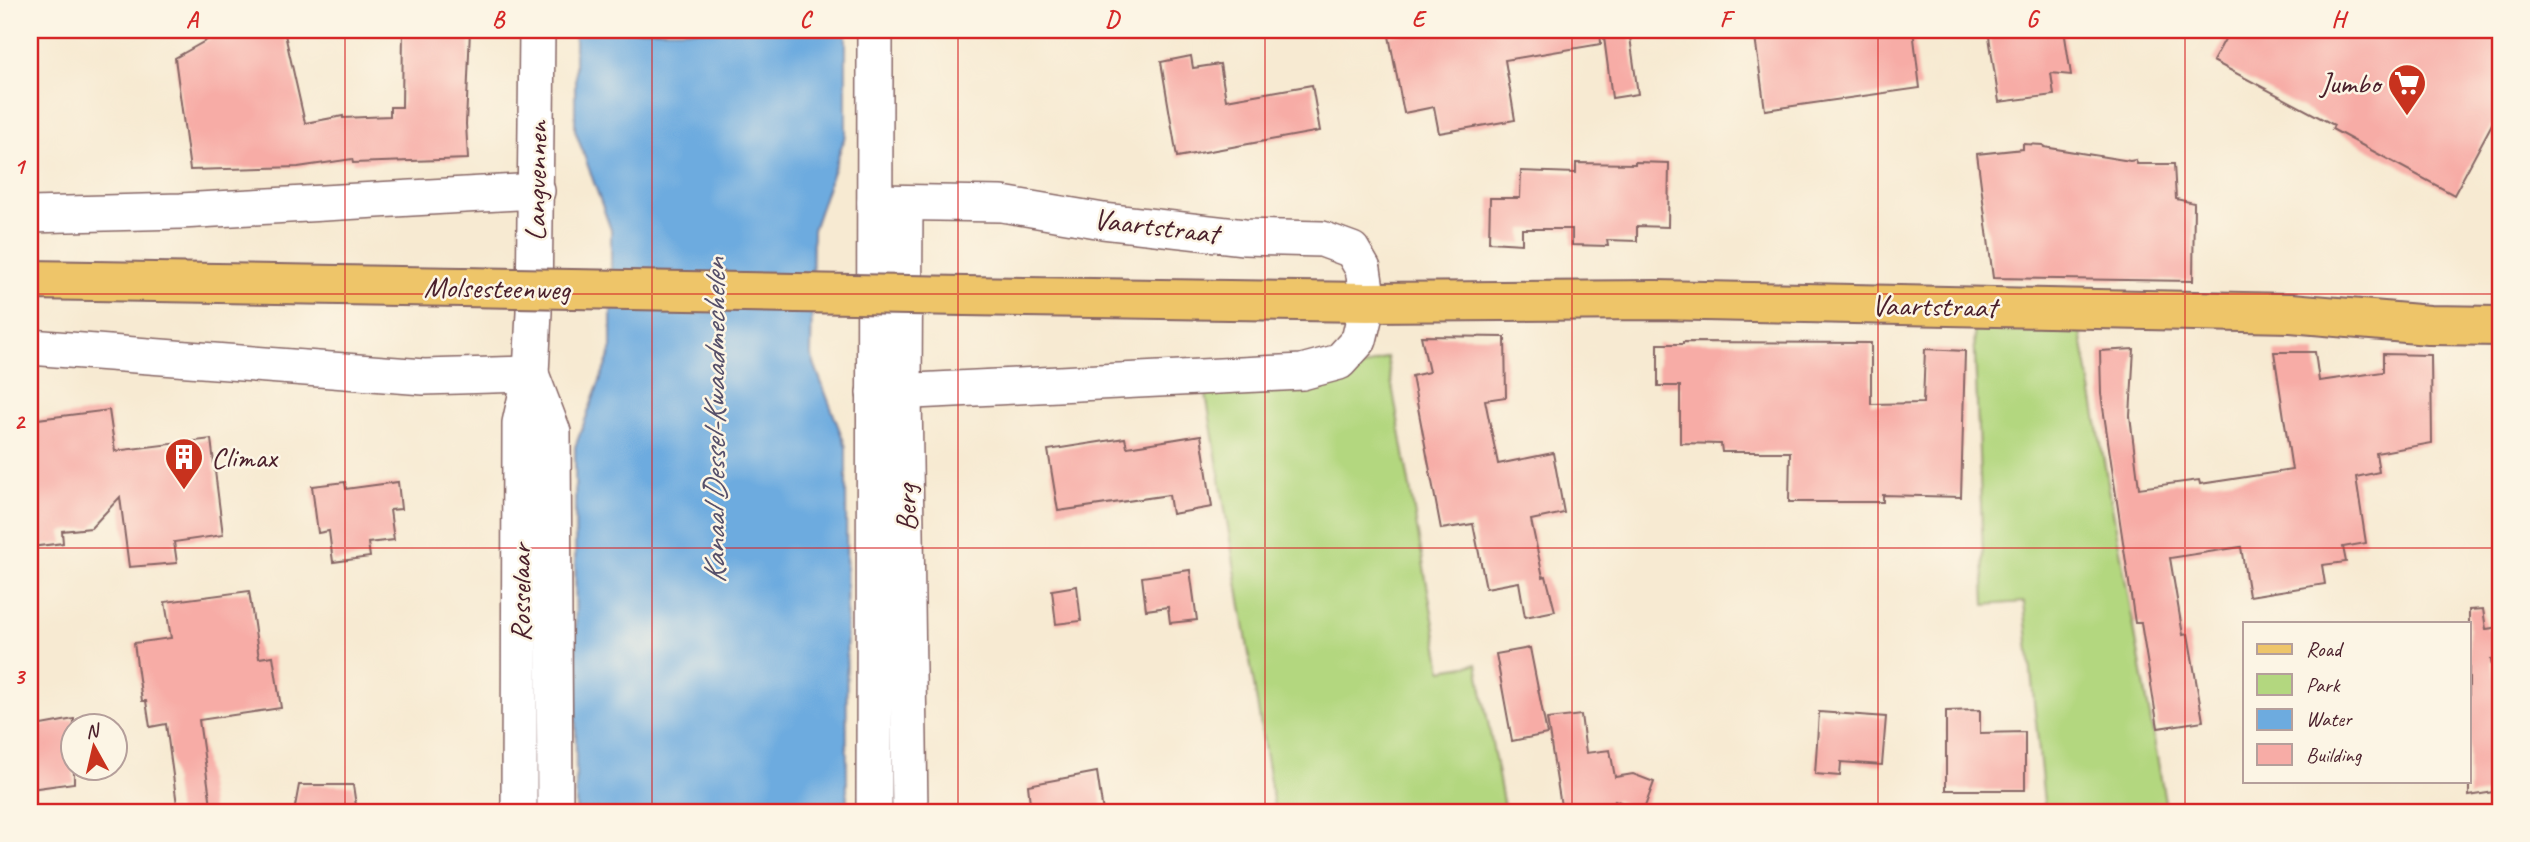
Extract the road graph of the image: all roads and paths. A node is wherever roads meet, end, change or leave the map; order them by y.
1 (537, 30) edge
2 (875, 30) edge
3 (537, 191) junction
4 (890, 203) junction
5 (30, 215) edge
6 (30, 280) edge
7 (965, 296) joint
8 (1368, 302) junction
9 (2500, 326) edge
10 (30, 347) edge
11 (531, 374) junction
12 (889, 392) junction
13 (519, 812) edge
14 (555, 812) edge
15 (874, 812) edge
16 (910, 812) edge

1 - 3 street, Langvennen
2 - 4 street, Berg
3 - 5 street
3 - 11 street, Langvennen
4 - 8 street, Vaartstraat
4 - 12 street, Berg
6 - 7 main road, Molsesteenweg, bridge
7 - 8 main road, Vaartstraat
8 - 9 main road, Vaartstraat
8 - 12 street, Vaartstraat
10 - 11 street
11 - 13 street, Rosselaar
11 - 14 street
12 - 15 street
12 - 16 street, Berg

